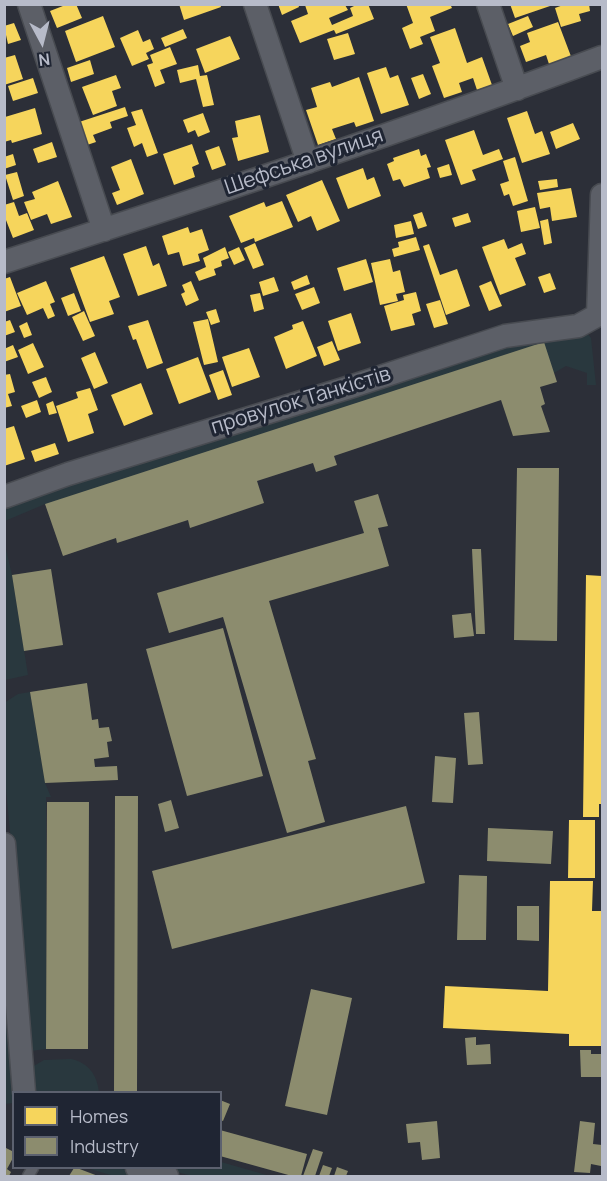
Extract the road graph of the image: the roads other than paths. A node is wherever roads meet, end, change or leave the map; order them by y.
1 (28, 4) edge
2 (255, 4) edge
3 (488, 4) edge
4 (603, 57) edge
5 (517, 89) junction
6 (308, 162) junction
7 (603, 195) edge
8 (104, 230) junction
9 (4, 262) edge
10 (4, 498) edge
11 (4, 844) edge
12 (24, 1091) edge
13 (144, 1169) edge
14 (168, 1176) edge

1 - 8 street
2 - 6 street
3 - 5 street
4 - 5 street, Шефська вулиця
5 - 6 street, Шефська вулиця
6 - 8 street, Шефська вулиця
7 - 10 street, провулок Танкістів
8 - 9 street, Шефська вулиця
11 - 12 street
13 - 14 street

